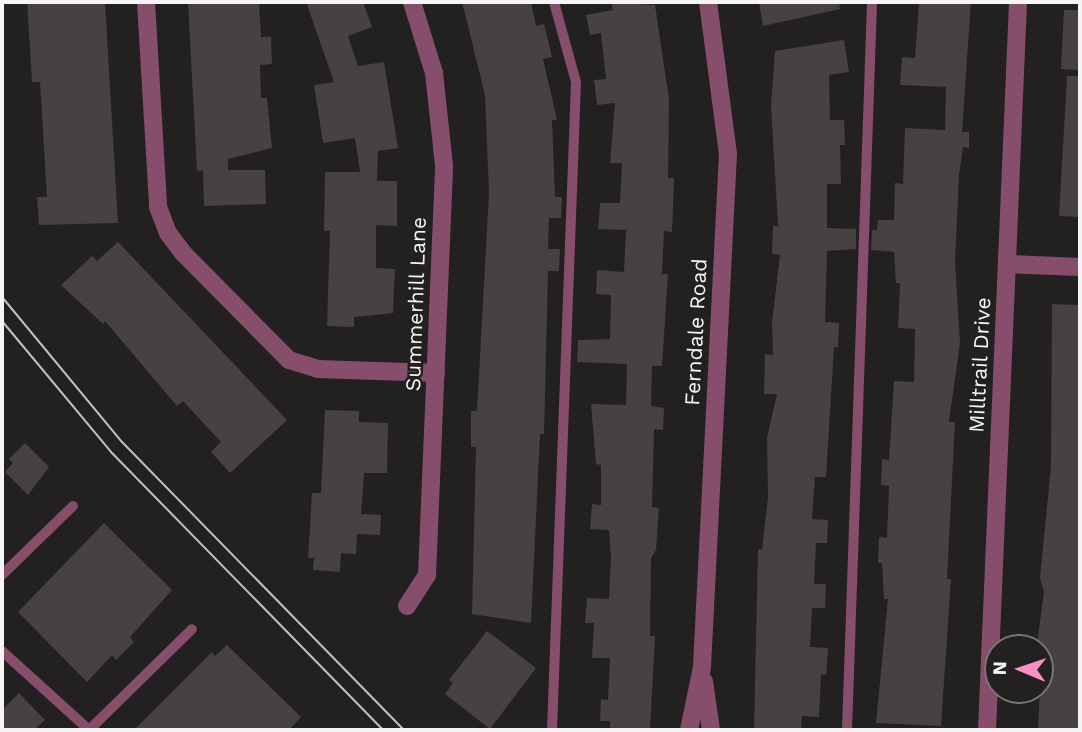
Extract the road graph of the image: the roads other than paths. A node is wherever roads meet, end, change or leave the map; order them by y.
1 (146, 2) edge
2 (412, 2) edge
3 (554, 2) edge
4 (708, 2) edge
5 (872, 2) edge
6 (1018, 2) edge
7 (1007, 264) junction
8 (1080, 267) edge
9 (436, 373) junction
10 (73, 506) dead end
11 (2, 575) edge
12 (407, 606) dead end
13 (192, 629) dead end
14 (2, 651) edge
15 (702, 667) junction
16 (89, 730) edge
17 (552, 730) edge
18 (690, 730) edge
19 (710, 730) edge
20 (847, 730) edge
21 (987, 730) edge

1 - 9 street
2 - 9 street, Summerhill Lane
3 - 17 lane
4 - 15 street, Ferndale Road
5 - 20 lane
6 - 7 street, Milltrail Drive
7 - 8 street
7 - 21 street, Milltrail Drive
9 - 12 street, Summerhill Lane
10 - 11 lane
13 - 16 lane
14 - 16 lane
15 - 18 street, Ferndale Road
15 - 19 street, Ferndale Road

